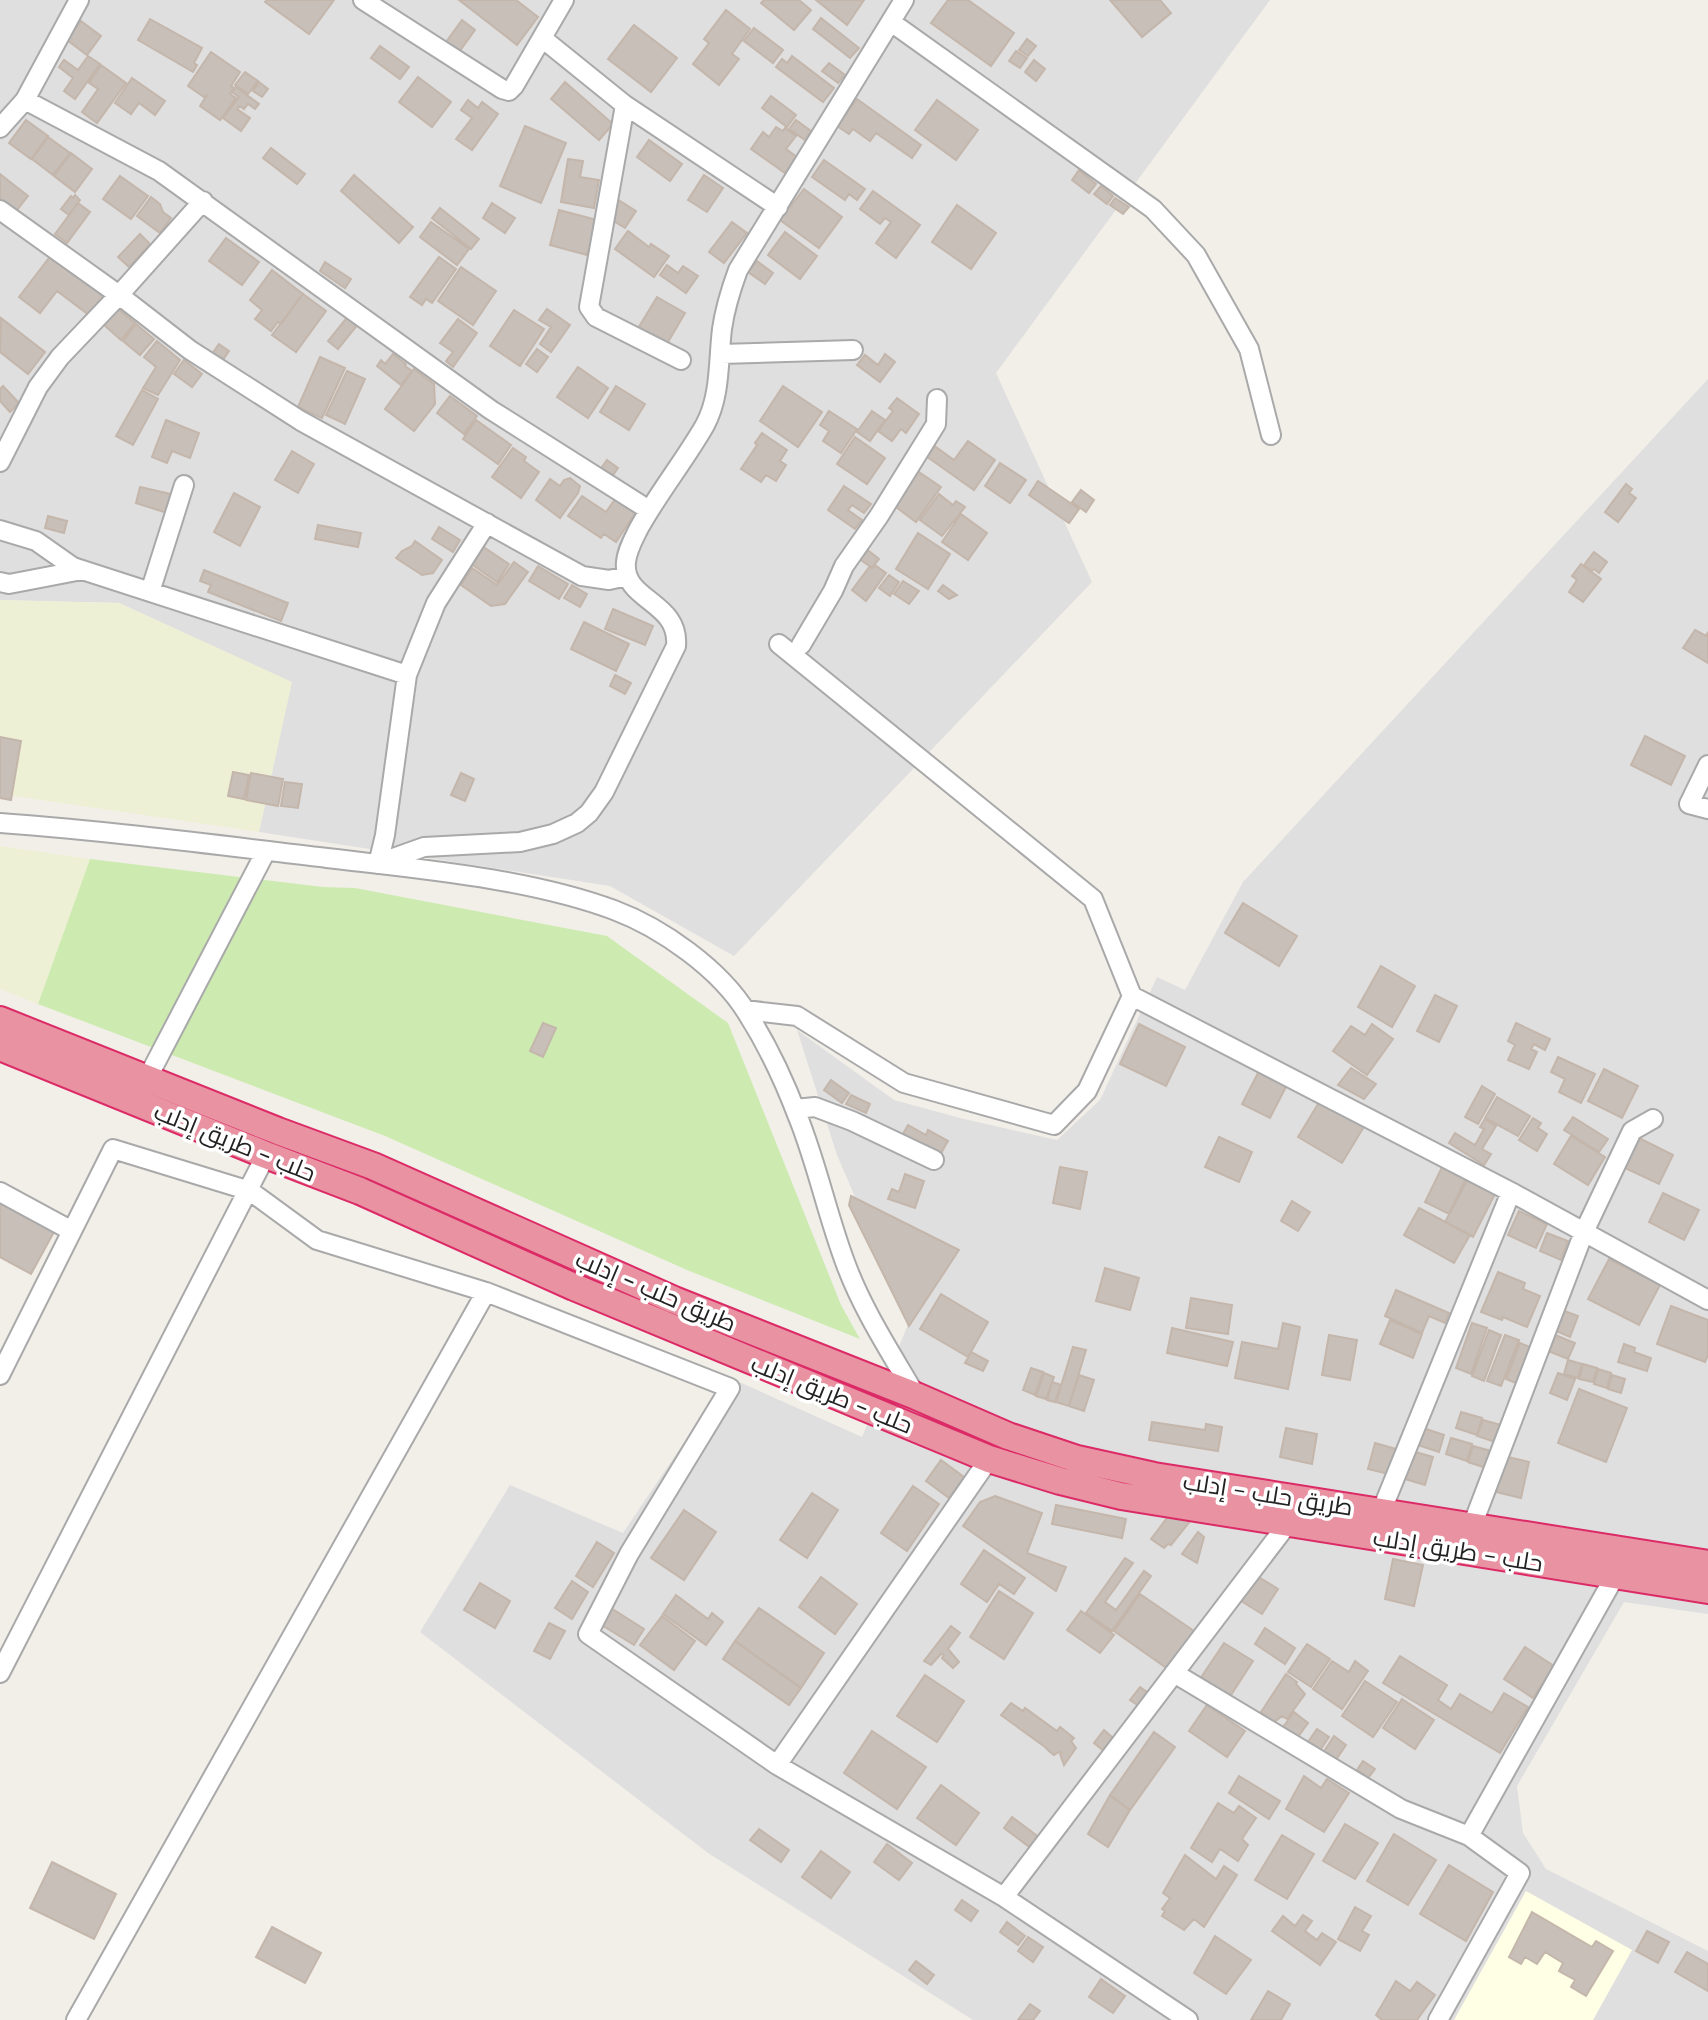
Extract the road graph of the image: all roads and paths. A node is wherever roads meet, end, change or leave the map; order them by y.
1 (79, 0) edge
2 (363, 0) edge
3 (564, 0) edge
4 (904, 0) edge
5 (891, 22) junction
6 (542, 38) junction
7 (25, 100) junction
8 (625, 105) junction
9 (0, 128) edge
10 (203, 201) junction
11 (778, 207) junction
12 (0, 210) edge
13 (119, 295) junction
14 (853, 350) dead end
15 (721, 354) junction
16 (681, 360) dead end
17 (937, 399) dead end
18 (1271, 435) dead end
19 (0, 462) edge
20 (184, 485) dead end
21 (649, 510) junction
22 (487, 523) junction
23 (0, 530) edge
24 (82, 570) junction
25 (627, 576) junction
26 (0, 582) edge
27 (150, 592) junction
28 (779, 644) dead end
29 (801, 645) dead end
30 (407, 675) junction
31 (1708, 765) edge
32 (1708, 809) edge
33 (0, 823) edge
34 (266, 851) junction
35 (378, 864) junction
36 (1132, 996) junction
37 (745, 1010) junction
38 (0, 1020) edge
39 (0, 1047) edge
40 (147, 1079) junction
41 (795, 1109) junction
42 (1653, 1119) dead end
43 (266, 1155) junction
44 (934, 1160) dead end
45 (250, 1191) junction
46 (0, 1192) edge
47 (1511, 1192) junction
48 (72, 1231) junction
49 (1584, 1232) junction
50 (486, 1292) junction
51 (1708, 1300) edge
52 (0, 1375) edge
53 (916, 1396) junction
54 (989, 1459) junction
55 (1381, 1512) junction
56 (1289, 1522) junction
57 (1472, 1526) junction
58 (1708, 1564) edge
59 (1615, 1576) junction
60 (1708, 1590) edge
61 (0, 1673) edge
62 (1174, 1673) junction
63 (777, 1765) junction
64 (1469, 1836) junction
65 (1004, 1897) junction
66 (76, 2020) edge
67 (1188, 2020) edge
68 (1438, 2020) edge

1 - 7 street
2 - 6 street
3 - 6 street
4 - 5 street
5 - 11 street
5 - 18 street
6 - 8 street
7 - 9 street
7 - 10 street
8 - 11 street
8 - 16 street
10 - 13 street
10 - 21 street
11 - 15 street
12 - 13 street
13 - 19 street
13 - 22 street
14 - 15 street
15 - 21 street
17 - 29 street
20 - 27 street
21 - 25 street
22 - 25 street
22 - 30 street
23 - 24 street
24 - 26 street
24 - 27 street
25 - 35 street
27 - 30 street
28 - 36 street
30 - 35 street
31 - 32 street
33 - 34 street
34 - 35 street
34 - 40 street
35 - 37 street
36 - 37 street
36 - 47 street
37 - 41 street
38 - 40 highway, طريق حلب - إدلب
39 - 43 highway, حلب - طريق إدلب
40 - 53 highway, طريق حلب - إدلب
41 - 44 street
41 - 53 street
42 - 49 street
43 - 45 street
43 - 54 highway, حلب - طريق إدلب
45 - 48 street
45 - 50 street
45 - 61 street
46 - 48 street
47 - 49 street
47 - 55 street
48 - 52 street
49 - 51 street
49 - 57 street
50 - 63 street
50 - 66 street
53 - 55 highway, طريق حلب - إدلب
54 - 56 highway, حلب - طريق إدلب
54 - 63 street
55 - 57 highway, طريق حلب - إدلب
56 - 59 highway, حلب - طريق إدلب
56 - 62 street
57 - 58 highway, طريق حلب - إدلب
59 - 60 highway, حلب - طريق إدلب
59 - 64 street
62 - 64 street
62 - 65 street
63 - 65 street
64 - 68 street
65 - 67 street

